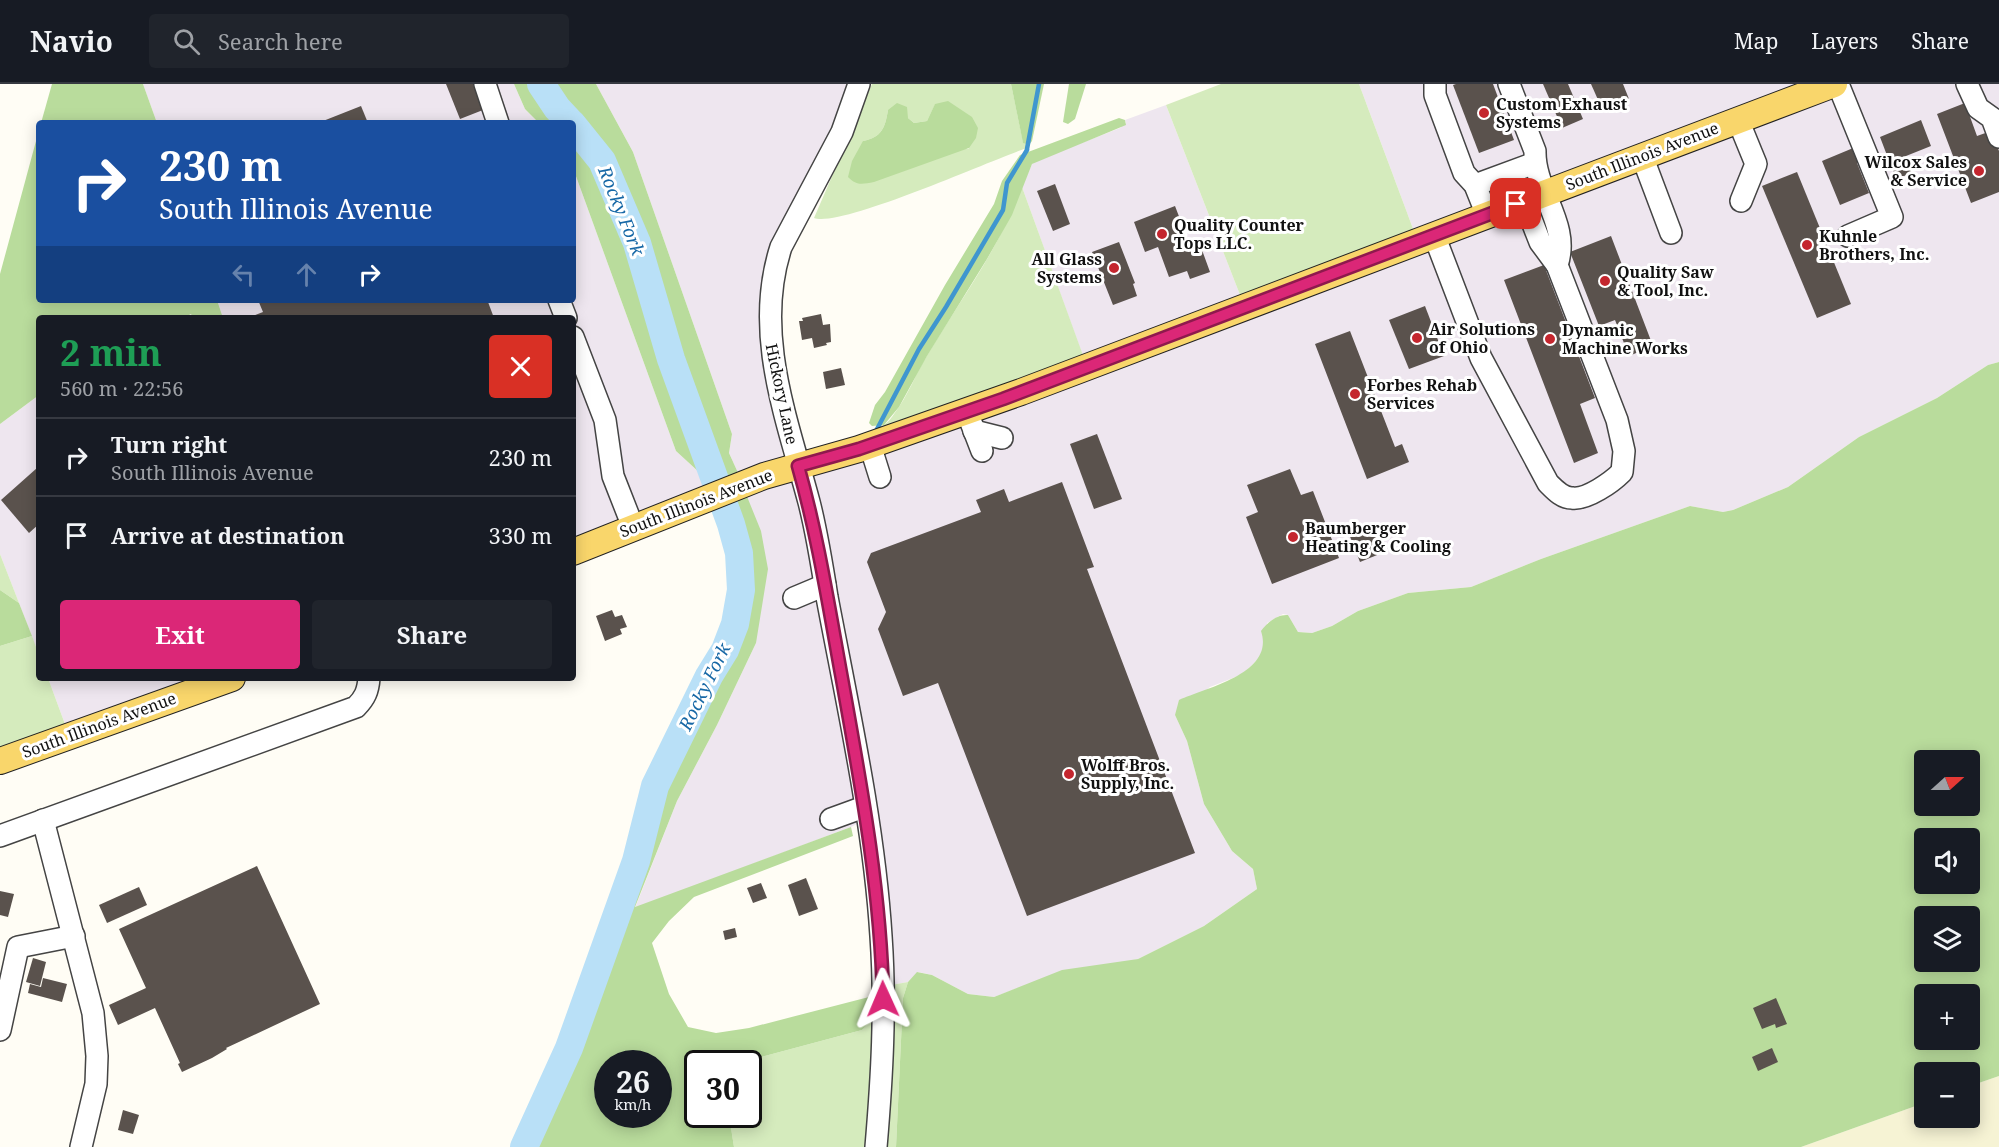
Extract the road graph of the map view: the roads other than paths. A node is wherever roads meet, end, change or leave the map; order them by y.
1 (485, 84) edge
2 (859, 84) edge
3 (1435, 84) edge
4 (1509, 84) edge
5 (1836, 84) edge
6 (1853, 84) edge
7 (1967, 84) edge
8 (497, 120) edge
9 (1738, 120) junction
10 (1999, 137) edge
11 (1642, 156) junction
12 (1535, 163) junction
13 (1475, 185) junction
14 (1897, 194) dead end
15 (1535, 197) junction
16 (1742, 201) dead end
17 (1486, 215) junction
18 (1671, 233) dead end
19 (1434, 235) junction
20 (1848, 236) dead end
21 (576, 345) edge
22 (971, 421) junction
23 (1002, 438) dead end
24 (870, 445) junction
25 (982, 451) dead end
26 (798, 466) junction
27 (880, 477) dead end
28 (633, 527) junction
29 (576, 551) edge
30 (825, 585) junction
31 (794, 598) dead end
32 (224, 681) edge
33 (369, 681) edge
34 (0, 760) edge
35 (864, 807) junction
36 (831, 819) dead end
37 (43, 820) junction
38 (0, 836) edge
39 (74, 936) junction
40 (9, 944) edge
41 (0, 977) edge
42 (0, 1030) edge
43 (81, 1147) edge
44 (876, 1147) edge

1 - 8 street
2 - 26 street, Hickory Lane
3 - 13 street
4 - 12 street
5 - 9 main road, South Illinois Avenue
5 - 20 street
6 - 14 street
7 - 10 street
9 - 11 main road, South Illinois Avenue
9 - 16 street
11 - 15 main road, South Illinois Avenue
11 - 18 street
12 - 13 street
12 - 15 street
13 - 17 street
15 - 17 main road, South Illinois Avenue
15 - 19 street
17 - 19 main road, South Illinois Avenue
19 - 22 main road, South Illinois Avenue
21 - 28 street
22 - 23 street
22 - 24 main road, South Illinois Avenue
22 - 25 street
24 - 26 main road, South Illinois Avenue
24 - 27 street
26 - 28 main road, South Illinois Avenue
26 - 30 street, Hickory Lane
28 - 29 main road, South Illinois Avenue
30 - 31 street
30 - 35 street, Hickory Lane
32 - 34 main road, South Illinois Avenue
33 - 37 street
35 - 36 street
35 - 44 street, Hickory Lane
37 - 38 street
37 - 39 street
39 - 40 street
39 - 43 street
40 - 41 street
40 - 42 street

